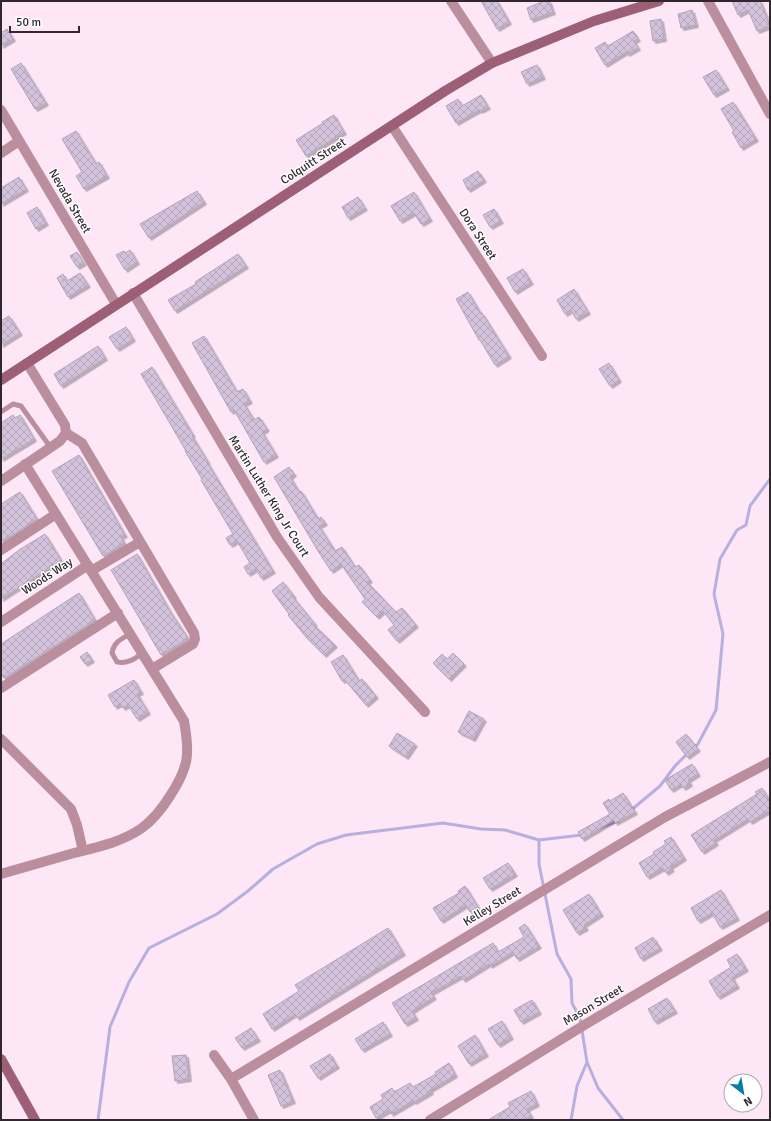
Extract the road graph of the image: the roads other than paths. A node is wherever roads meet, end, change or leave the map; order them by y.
1 (451, 1) edge
2 (658, 1) edge
3 (708, 1) edge
4 (492, 64) junction
5 (1, 110) edge
6 (770, 114) edge
7 (392, 126) junction
8 (19, 141) junction
9 (1, 153) edge
10 (133, 293) junction
11 (116, 304) junction
12 (542, 356) dead end
13 (27, 363) junction
14 (1, 380) edge
15 (1, 412) edge
16 (66, 433) junction
17 (51, 448) junction
18 (26, 464) junction
19 (1, 481) edge
20 (56, 514) junction
21 (140, 542) junction
22 (1, 550) edge
23 (89, 568) junction
24 (118, 613) junction
25 (1, 622) edge
26 (130, 634) junction
27 (143, 653) junction
28 (152, 669) junction
29 (1, 688) edge
30 (425, 712) dead end
31 (1, 740) edge
32 (770, 762) edge
33 (83, 851) junction
34 (1, 874) edge
35 (770, 915) edge
36 (214, 1055) dead end
37 (1, 1059) edge
38 (231, 1079) junction
39 (35, 1120) edge
40 (254, 1120) edge
41 (430, 1120) edge

1 - 4 street
2 - 4 street, Colquitt Street
3 - 6 street
4 - 7 street, Colquitt Street
5 - 8 street, Nevada Street
7 - 10 street, Colquitt Street
7 - 12 street, Dora Street
8 - 9 street
8 - 11 street, Nevada Street
10 - 11 street, Colquitt Street
10 - 30 street, Martin Luther King Jr Court
11 - 13 street, Colquitt Street
13 - 14 street, Colquitt Street
13 - 16 street
15 - 17 lane
16 - 17 street
16 - 21 street
17 - 18 street
18 - 19 street
18 - 20 street
20 - 22 street
20 - 23 street
21 - 23 street, Woods Way
21 - 28 street
23 - 24 street
23 - 25 street, Woods Way
24 - 26 street
24 - 29 street
26 - 27 street
26 - 27 lane
27 - 28 street
28 - 33 street
31 - 33 street
32 - 38 street, Kelley Street
33 - 34 street
35 - 41 street, Mason Street
36 - 38 street
37 - 39 street
38 - 40 street

